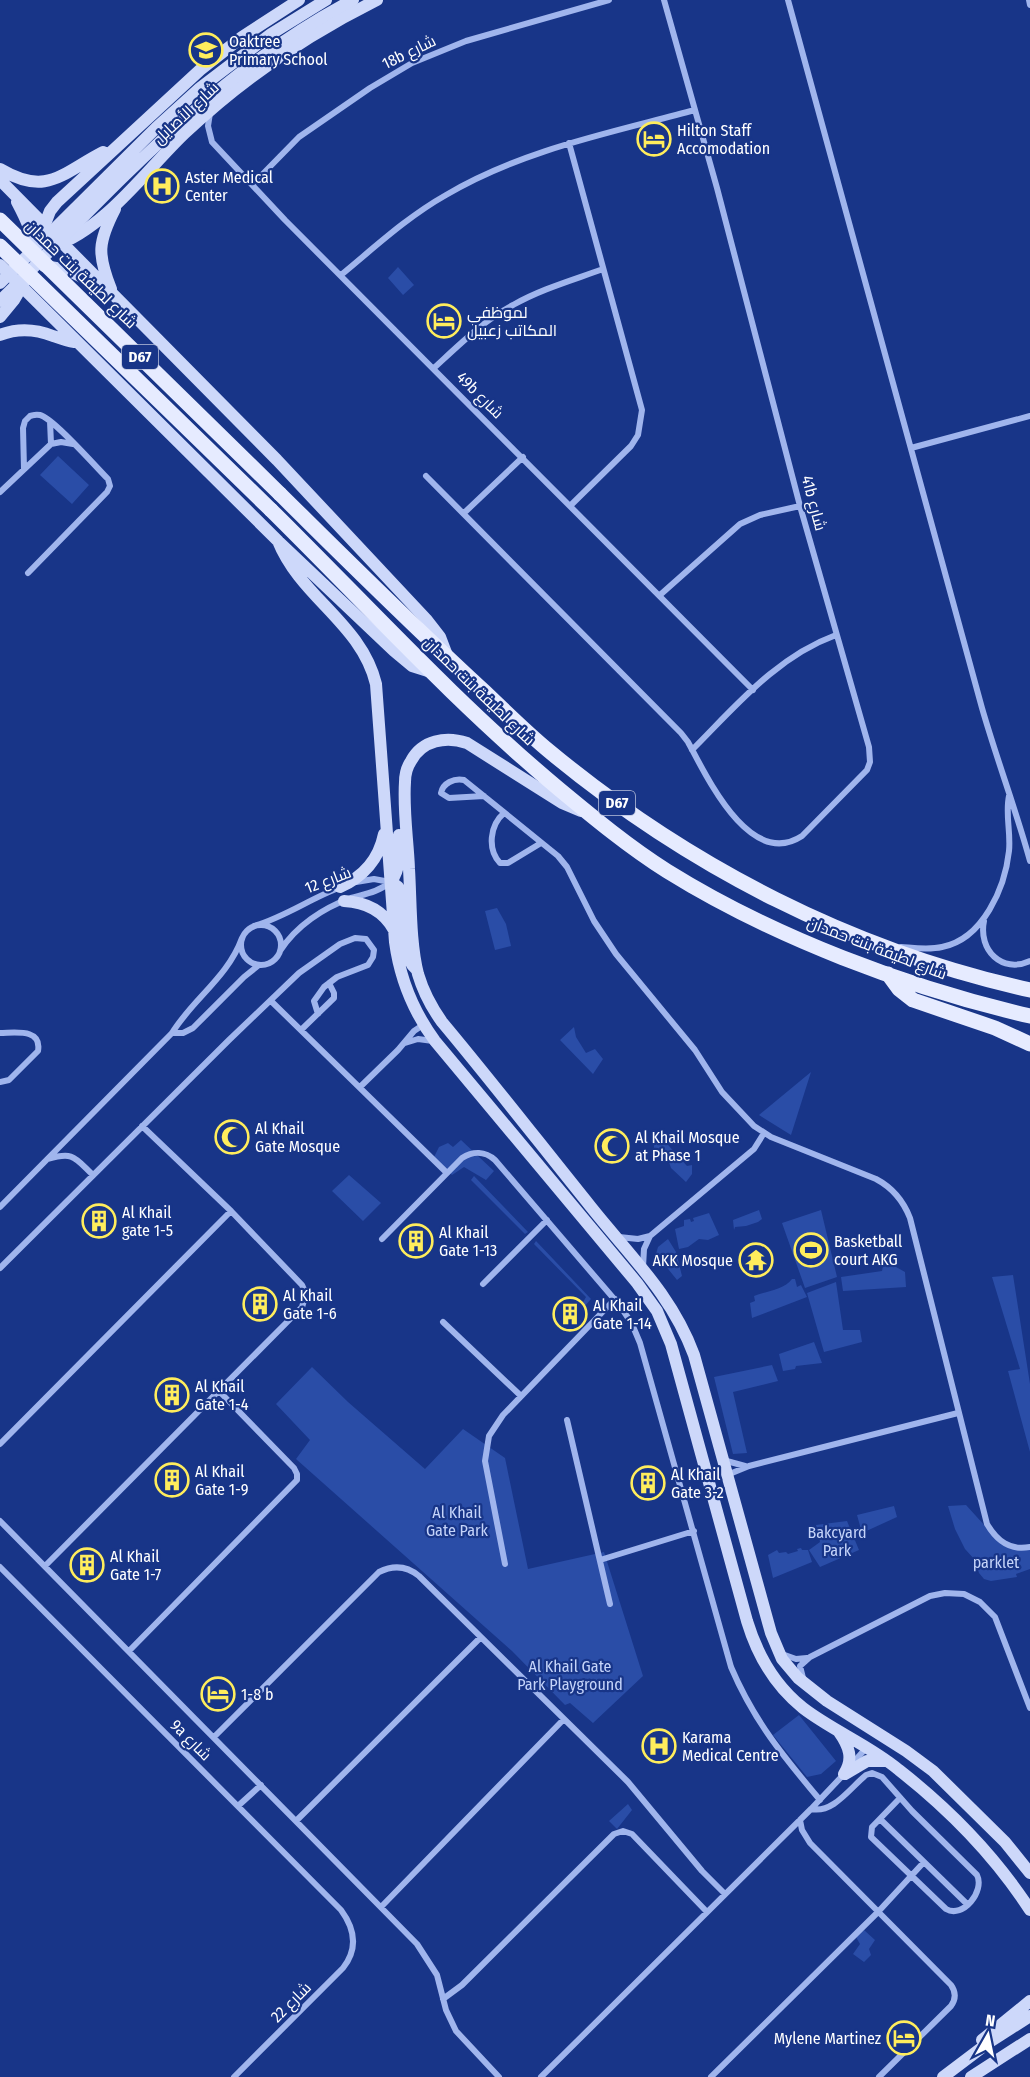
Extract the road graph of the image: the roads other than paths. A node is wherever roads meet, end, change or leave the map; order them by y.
1 (299, 0) edge
2 (326, 0) edge
3 (353, 0) edge
4 (377, 0) edge
5 (609, 0) edge
6 (664, 0) edge
7 (788, 0) edge
8 (1029, 0) edge
9 (1030, 5) edge
10 (211, 110) junction
11 (695, 110) junction
12 (569, 143) junction
13 (115, 147) junction
14 (0, 169) edge
15 (4, 184) edge
16 (252, 184) junction
17 (118, 203) junction
18 (0, 220) edge
19 (44, 225) junction
20 (62, 243) junction
21 (0, 246) edge
22 (37, 249) junction
23 (36, 266) junction
24 (2, 269) edge
25 (603, 269) junction
26 (341, 275) junction
27 (0, 283) edge
28 (22, 288) junction
29 (114, 295) junction
30 (0, 301) edge
31 (0, 317) edge
32 (0, 335) edge
33 (78, 342) junction
34 (434, 368) junction
35 (1030, 416) edge
36 (50, 421) junction
37 (51, 444) junction
38 (74, 444) junction
39 (911, 448) junction
40 (523, 457) junction
41 (24, 469) junction
42 (426, 476) dead end
43 (0, 492) edge
44 (571, 505) junction
45 (800, 506) junction
46 (464, 513) junction
47 (278, 541) junction
48 (28, 573) dead end
49 (660, 595) junction
50 (836, 635) junction
51 (448, 659) junction
52 (431, 672) junction
53 (753, 690) junction
54 (692, 750) junction
55 (414, 756) junction
56 (484, 796) junction
57 (1009, 796) junction
58 (504, 813) junction
59 (589, 814) junction
60 (386, 821) junction
61 (542, 843) junction
62 (1030, 861) edge
63 (391, 882) junction
64 (340, 887) junction
65 (344, 901) junction
66 (986, 915) junction
67 (254, 926) junction
68 (394, 930) junction
69 (242, 938) junction
70 (878, 945) junction
71 (280, 951) junction
72 (1030, 961) edge
73 (259, 965) junction
74 (417, 970) junction
75 (888, 975) junction
76 (329, 983) junction
77 (1030, 990) edge
78 (271, 1001) junction
79 (318, 1014) junction
80 (1030, 1016) edge
81 (423, 1025) junction
82 (301, 1030) junction
83 (0, 1033) edge
84 (172, 1033) junction
85 (435, 1041) junction
86 (460, 1044) junction
87 (1030, 1044) edge
88 (402, 1045) junction
89 (0, 1082) edge
90 (360, 1087) junction
91 (142, 1126) junction
92 (764, 1133) junction
93 (47, 1159) junction
94 (447, 1173) junction
95 (93, 1175) junction
96 (2, 1204) edge
97 (231, 1211) junction
98 (547, 1220) junction
99 (614, 1235) junction
100 (650, 1236) junction
101 (382, 1239) dead end
102 (0, 1269) edge
103 (644, 1270) junction
104 (483, 1284) dead end
105 (615, 1299) junction
106 (443, 1322) dead end
107 (219, 1391) junction
108 (522, 1396) junction
109 (958, 1413) junction
110 (567, 1420) dead end
111 (696, 1433) junction
112 (0, 1444) edge
113 (723, 1460) junction
114 (749, 1466) junction
115 (726, 1476) junction
116 (0, 1521) edge
117 (694, 1531) junction
118 (1030, 1547) edge
119 (600, 1560) junction
120 (505, 1564) dead end
121 (45, 1566) junction
122 (0, 1567) edge
123 (610, 1604) dead end
124 (481, 1637) junction
125 (129, 1651) junction
126 (778, 1651) junction
127 (810, 1657) junction
128 (807, 1687) junction
129 (1030, 1708) edge
130 (564, 1719) junction
131 (837, 1729) junction
132 (214, 1737) junction
133 (892, 1742) junction
134 (867, 1747) junction
135 (888, 1761) junction
136 (844, 1774) junction
137 (261, 1785) junction
138 (900, 1798) junction
139 (820, 1800) junction
140 (238, 1806) junction
141 (811, 1809) junction
142 (880, 1819) junction
143 (297, 1820) junction
144 (800, 1820) junction
145 (924, 1862) junction
146 (1030, 1873) edge
147 (911, 1875) junction
148 (725, 1894) junction
149 (967, 1904) junction
150 (382, 1906) junction
151 (1030, 1910) edge
152 (707, 1912) junction
153 (878, 1912) junction
154 (354, 1938) joint
155 (443, 1999) junction
156 (1030, 2001) edge
157 (1030, 2016) edge
158 (1030, 2039) edge
159 (963, 2061) junction
160 (234, 2077) edge
161 (499, 2077) edge
162 (541, 2077) edge
163 (711, 2077) edge
164 (879, 2077) edge
165 (943, 2077) edge
166 (972, 2077) edge

1 - 13 street, شارع الأصايل
2 - 27 street, bridge
3 - 30 street, bridge
4 - 10 street, شارع الأصايل
5 - 16 street, 18b شارع
6 - 11 street, 41b شارع
7 - 39 street
8 - 9 street
10 - 16 street, 49b شارع
10 - 17 street, شارع الأصايل
11 - 12 street
11 - 45 street, 41b شارع
12 - 25 street
12 - 26 street
13 - 14 street
13 - 19 street
15 - 19 street
15 - 22 street
16 - 26 street, 49b شارع
17 - 20 street
17 - 29 street
18 - 51 main road, شارع لطيفة بنت حمدان / D67, bridge
19 - 20 street
19 - 22 street
20 - 22 street
20 - 29 street
21 - 22 street
21 - 52 main road, شارع لطيفة بنت حمدان / D67, bridge
22 - 23 street
23 - 24 street
23 - 28 street
23 - 29 street
23 - 33 street
24 - 28 street
25 - 34 street
25 - 44 street
26 - 34 street, 49b شارع
28 - 31 street
28 - 33 street
29 - 51 street
32 - 33 street
33 - 47 street
34 - 40 street, 49b شارع
35 - 39 street
36 - 37 street
36 - 38 street
36 - 41 street
37 - 38 street
37 - 41 street
38 - 48 street
39 - 57 street
40 - 44 street, 49b شارع
40 - 46 street
41 - 43 street
42 - 46 street
44 - 49 street, 49b شارع
45 - 49 street
45 - 50 street, 41b شارع
46 - 54 street
47 - 52 street
47 - 60 street
49 - 53 street, 49b شارع
50 - 53 street
50 - 54 street, 41b شارع
51 - 70 main road, شارع لطيفة بنت حمدان / D67
52 - 59 main road, شارع لطيفة بنت حمدان / D67
53 - 54 street
55 - 59 street
55 - 63 street
55 - 74 street
56 - 56 street
56 - 58 street
57 - 62 street
57 - 66 street
58 - 61 street
58 - 61 street
59 - 75 main road, شارع لطيفة بنت حمدان / D67
60 - 63 street
60 - 64 street
61 - 92 street
63 - 64 street, شارع 12
63 - 65 street, شارع 12
63 - 68 street
63 - 74 street
64 - 67 street, شارع 12
65 - 68 street
65 - 71 street, شارع 12
66 - 70 street
66 - 72 street
67 - 69 street
67 - 71 street
68 - 81 street
69 - 73 street
69 - 84 street
70 - 77 main road, شارع لطيفة بنت حمدان / D67
71 - 73 street
73 - 84 street
74 - 86 street
75 - 80 main road, شارع لطيفة بنت حمدان / D67
75 - 87 main road
76 - 78 street
76 - 79 street
76 - 79 street
78 - 82 street
78 - 91 street
79 - 82 street
81 - 85 street
81 - 86 street
81 - 88 street
82 - 90 street
83 - 89 street
84 - 93 street
85 - 88 street
85 - 111 street
86 - 99 street
88 - 90 street
90 - 94 street
91 - 95 street
91 - 97 street
92 - 100 street
92 - 109 street
93 - 95 street
93 - 96 street
94 - 98 street
94 - 101 street
95 - 102 street
97 - 107 street
97 - 112 street
98 - 104 street
98 - 105 street
99 - 100 street
99 - 103 street
100 - 103 street
103 - 113 street
105 - 108 street
105 - 117 street
106 - 108 street
107 - 121 street
107 - 125 street
108 - 120 street
109 - 114 street
109 - 118 street
110 - 119 street
111 - 115 street
111 - 131 street
113 - 114 street
113 - 115 street
114 - 115 street
115 - 126 street
116 - 121 street
117 - 119 street
117 - 139 street
119 - 123 street
121 - 125 street
122 - 140 street, 9a شارع
124 - 130 street
124 - 132 street
124 - 143 street
125 - 132 street
126 - 127 street
126 - 128 street
127 - 128 street
127 - 129 street
128 - 133 street
130 - 148 street
130 - 150 street
131 - 134 street
131 - 136 street
132 - 137 street
133 - 134 street
133 - 146 street
134 - 135 street
134 - 136 street
135 - 136 street
135 - 151 street
136 - 139 street
137 - 140 street
137 - 143 street
138 - 141 street
138 - 142 street
138 - 149 street
139 - 141 street
140 - 154 street, 9a شارع
141 - 144 street
142 - 145 street
142 - 147 street
143 - 150 street
144 - 148 street
144 - 153 street
145 - 147 street
145 - 149 street
147 - 149 street
147 - 153 street
148 - 152 street
150 - 155 street
152 - 155 street
152 - 162 street
153 - 163 street
153 - 164 street
154 - 160 street, شارع 22
155 - 161 street
156 - 159 street
157 - 159 street
158 - 166 street
159 - 165 street

